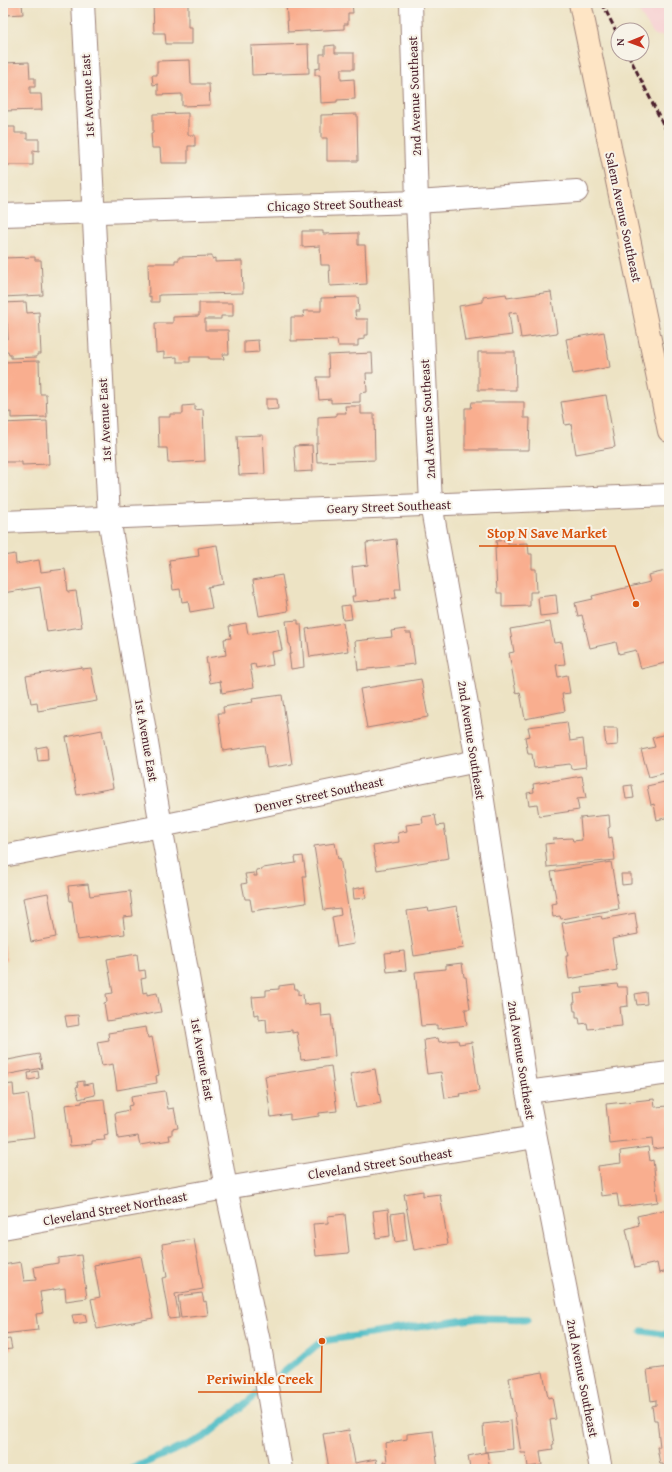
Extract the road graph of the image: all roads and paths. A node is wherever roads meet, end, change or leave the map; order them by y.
1 (83, 3) edge
2 (411, 3) edge
3 (580, 3) edge
4 (577, 191) dead end
5 (417, 202) junction
6 (93, 212) junction
7 (3, 215) edge
8 (669, 431) edge
9 (669, 495) edge
10 (432, 504) junction
11 (109, 518) junction
12 (3, 522) edge
13 (477, 761) junction
14 (161, 826) junction
15 (3, 856) edge
16 (669, 1073) edge
17 (526, 1092) junction
18 (535, 1137) junction
19 (226, 1188) junction
20 (3, 1228) edge
21 (281, 1466) edge
22 (601, 1469) edge

1 - 6 street, 1st Avenue East
2 - 5 street, 2nd Avenue Southeast
3 - 8 main road, Salem Avenue Southeast
4 - 5 street, Chicago Street Southeast
5 - 6 street, Chicago Street Southeast
5 - 10 street, 2nd Avenue Southeast
6 - 7 street, Chicago Street Southeast
6 - 11 street, 1st Avenue East
9 - 10 street, Geary Street Southeast
10 - 11 street, Geary Street Southeast
10 - 13 street, 2nd Avenue Southeast
11 - 12 street, Geary Street Southeast
11 - 14 street, 1st Avenue East
13 - 14 street, Denver Street Southeast
13 - 17 street, 2nd Avenue Southeast
14 - 15 street, Denver Street Southeast
14 - 19 street, 1st Avenue East
16 - 17 street
17 - 18 street, 2nd Avenue Southeast
18 - 19 street, Cleveland Street Southeast
18 - 22 street, 2nd Avenue Southeast
19 - 20 street, Cleveland Street Northeast
19 - 21 street, 1st Avenue East

